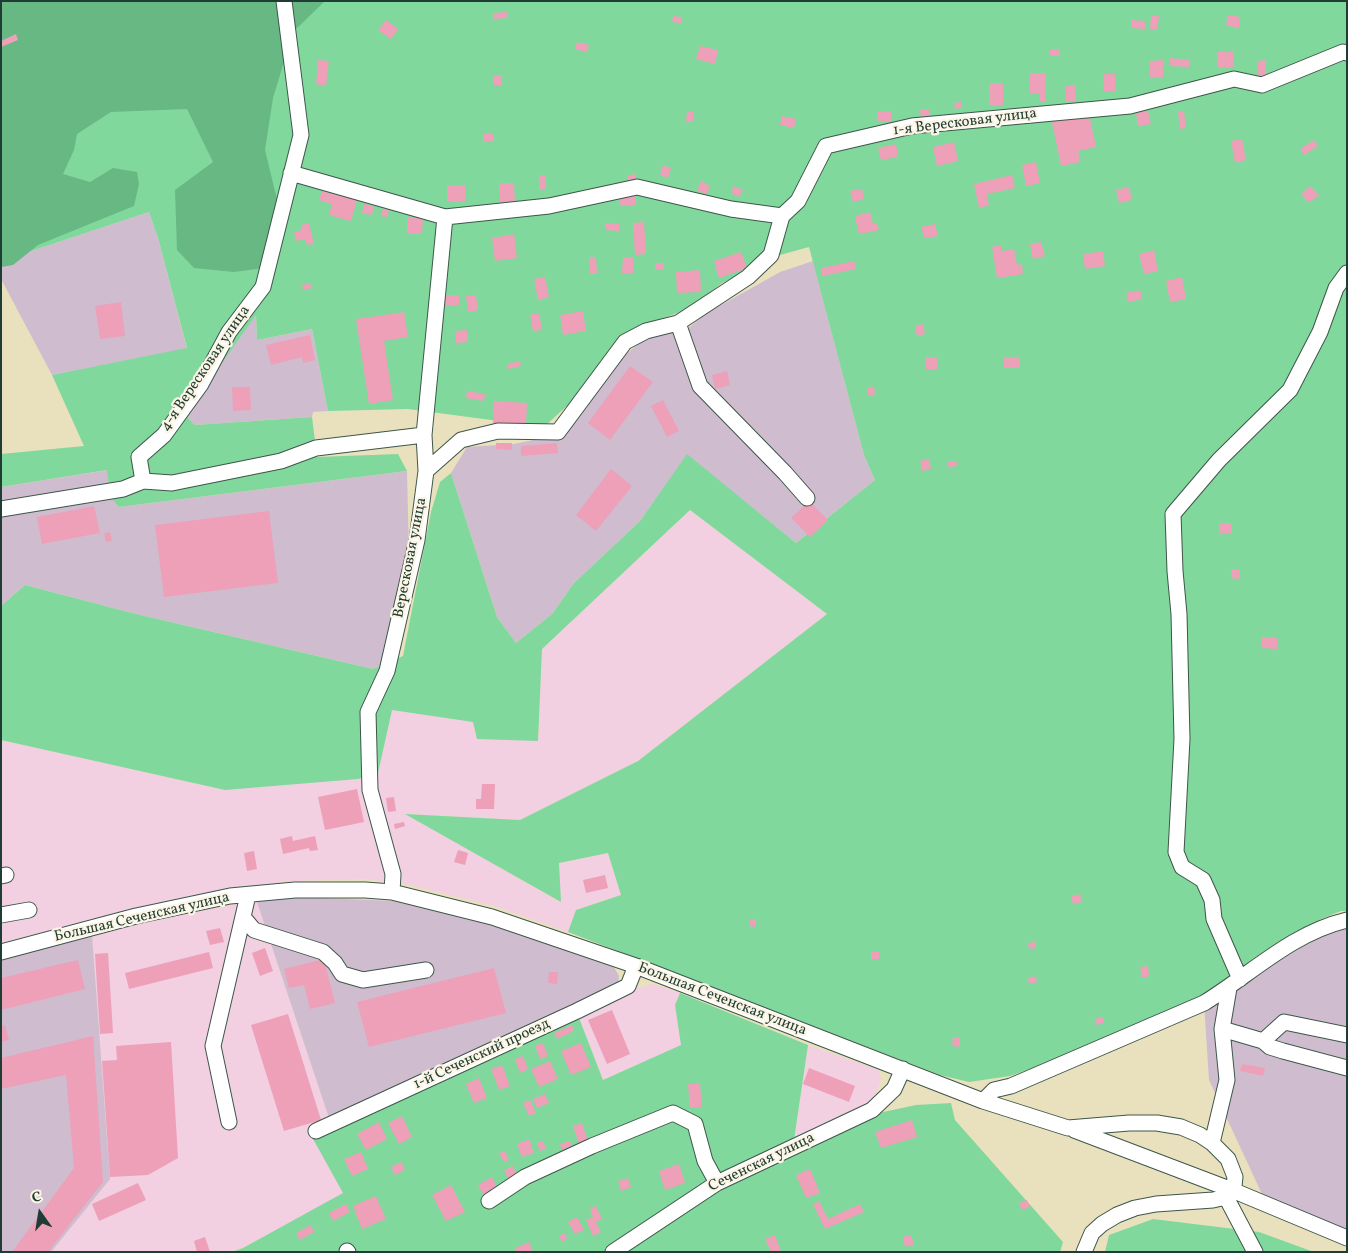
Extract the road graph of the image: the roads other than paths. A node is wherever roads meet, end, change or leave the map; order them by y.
1 (284, 1) edge
2 (1347, 53) edge
3 (292, 173) junction
4 (782, 216) junction
5 (445, 217) junction
6 (1347, 273) edge
7 (678, 323) junction
8 (424, 435) junction
9 (426, 471) junction
10 (143, 481) junction
11 (807, 498) dead end
12 (1, 509) edge
13 (392, 892) junction
14 (248, 895) junction
15 (29, 910) dead end
16 (1, 916) edge
17 (243, 917) junction
18 (1347, 920) edge
19 (1, 952) edge
20 (636, 966) junction
21 (426, 970) dead end
22 (1234, 983) junction
23 (1222, 1029) junction
24 (1347, 1034) edge
25 (1262, 1041) junction
26 (1347, 1068) edge
27 (903, 1069) junction
28 (983, 1101) junction
29 (229, 1122) dead end
30 (1068, 1128) junction
31 (316, 1131) dead end
32 (1212, 1143) junction
33 (717, 1183) junction
34 (1229, 1193) junction
35 (489, 1201) dead end
36 (1347, 1238) edge
37 (613, 1252) edge
38 (1084, 1252) edge
39 (1255, 1252) edge

1 - 3 street, 4-я Вересковая улица
2 - 4 street, 1-я Вересковая улица
3 - 5 street
3 - 10 street, 4-я Вересковая улица
4 - 5 street
4 - 7 street, 1-я Вересковая улица
5 - 8 street, Вересковая улица
6 - 22 street
7 - 9 street, 1-я Вересковая улица
7 - 11 street
8 - 9 street, Вересковая улица
8 - 10 street
9 - 13 street, Вересковая улица
10 - 12 street
13 - 14 street, Большая Сеченская улица
13 - 20 street, Большая Сеченская улица
14 - 17 street
14 - 19 street, Большая Сеченская улица
15 - 16 street
17 - 21 street
17 - 29 street
18 - 22 street
20 - 27 street, Большая Сеченская улица
20 - 31 street, 1-й Сеченский проезд
22 - 23 street
22 - 28 street
23 - 25 street
23 - 32 street
24 - 25 street
25 - 26 street
27 - 28 street, Большая Сеченская улица
27 - 33 street, Сеченская улица
28 - 30 street, Большая Сеченская улица
30 - 32 street, Большая Сеченская улица
30 - 34 street
32 - 34 street, Большая Сеченская улица
33 - 35 street
33 - 37 street, Сеченская улица
34 - 36 street
34 - 38 street
34 - 39 street

